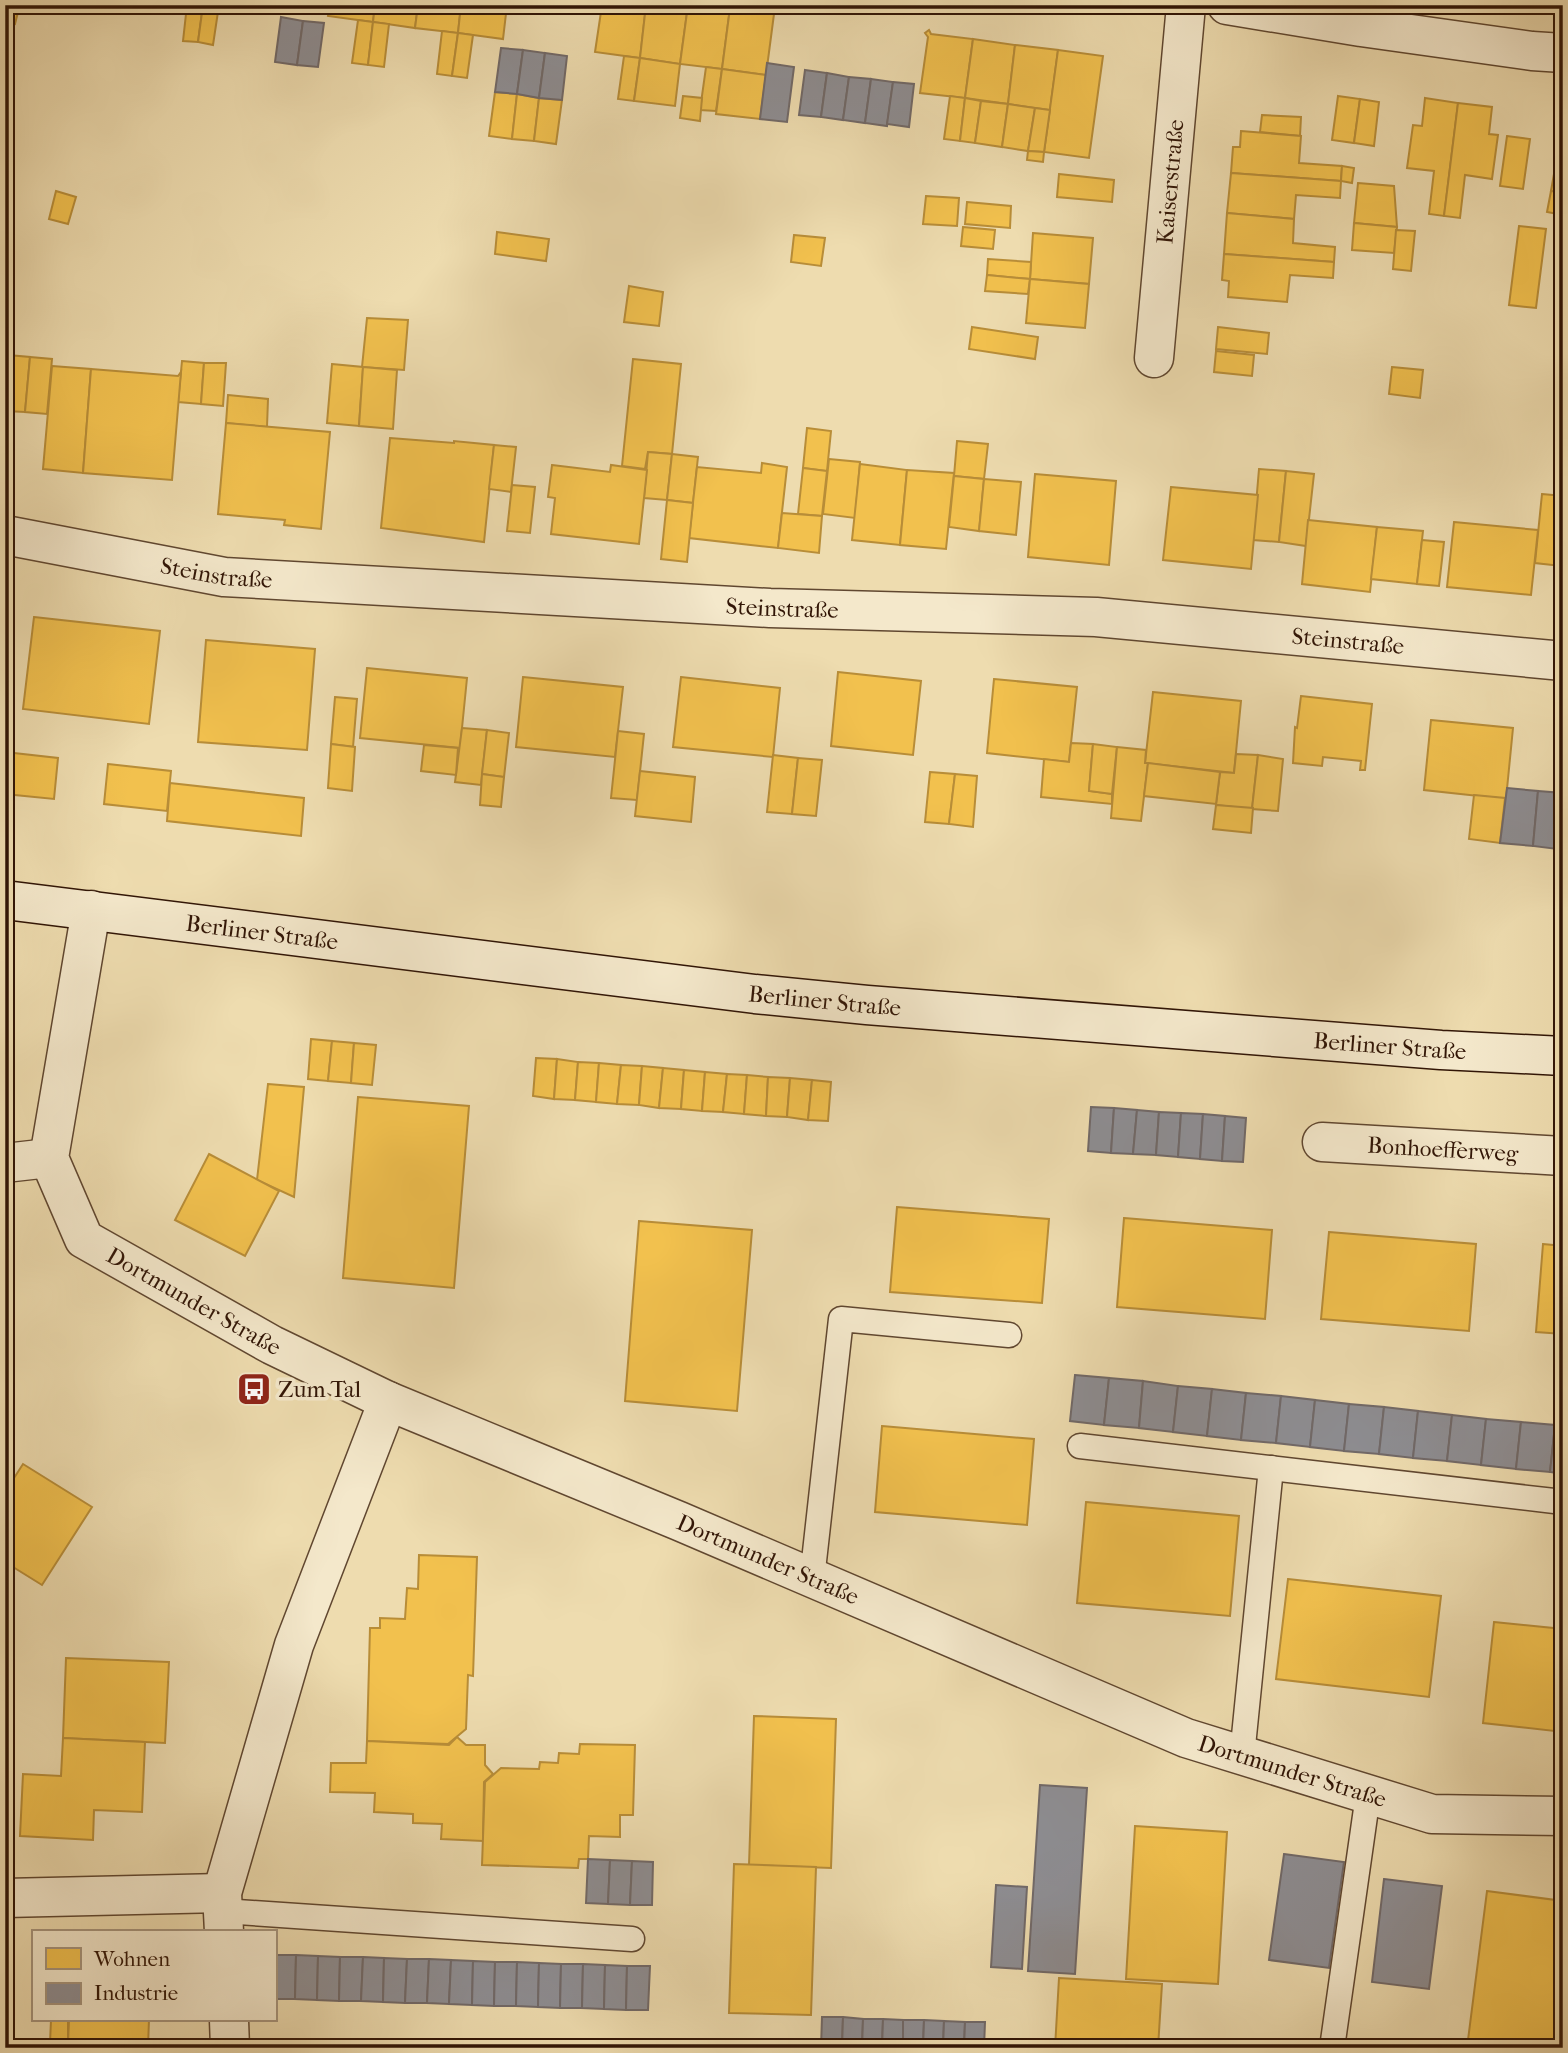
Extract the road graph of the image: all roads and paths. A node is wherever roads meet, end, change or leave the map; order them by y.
1 (1186, 5) edge
2 (1227, 5) edge
3 (1563, 53) edge
4 (1154, 358) dead end
5 (5, 535) edge
6 (1563, 661) edge
7 (5, 900) edge
8 (91, 910) junction
9 (1563, 1056) edge
10 (1322, 1142) dead end
11 (1563, 1156) edge
12 (49, 1158) junction
13 (5, 1163) edge
14 (1009, 1335) dead end
15 (388, 1401) junction
16 (1080, 1446) dead end
17 (1271, 1468) junction
18 (1563, 1502) edge
19 (812, 1579) junction
20 (1242, 1756) junction
21 (1368, 1794) junction
22 (1563, 1816) edge
23 (5, 1898) edge
24 (223, 1912) edge
25 (632, 1938) dead end
26 (229, 2022) edge
27 (230, 2048) edge
28 (1332, 2048) edge

1 - 4 street, Kaiserstraße
2 - 3 street
5 - 6 street, Steinstraße
7 - 8 street
8 - 9 street, Berliner Straße
8 - 12 street
10 - 11 street, Bonhoefferweg
12 - 13 street
12 - 15 street, Dortmunder Straße
14 - 19 lane
15 - 19 street, Dortmunder Straße
15 - 24 street
16 - 17 lane
17 - 18 lane
17 - 20 lane
19 - 20 street, Dortmunder Straße
20 - 21 street, Dortmunder Straße
21 - 22 street, Dortmunder Straße
21 - 28 lane
23 - 24 street
24 - 25 lane
26 - 27 street

